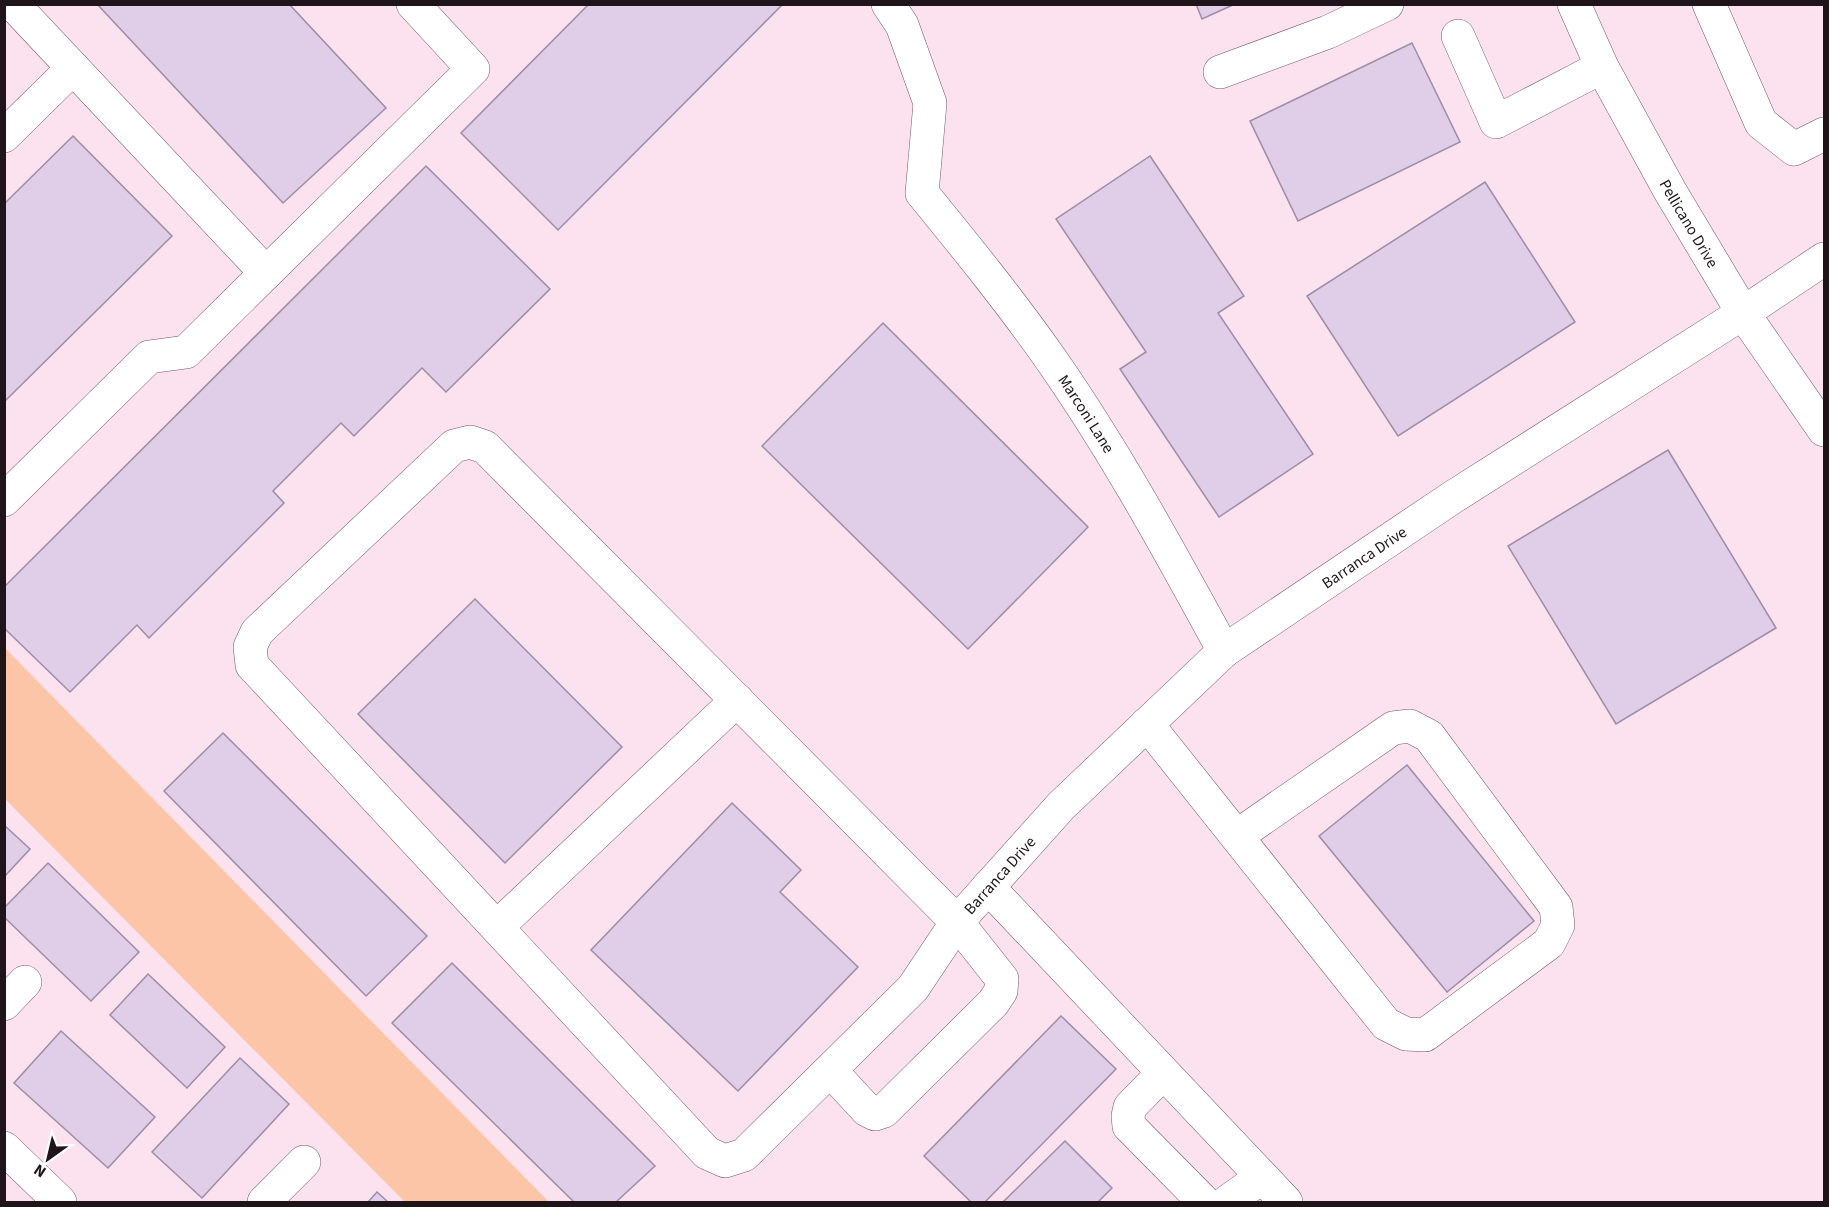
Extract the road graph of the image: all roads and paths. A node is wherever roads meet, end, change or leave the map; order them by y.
1 (13, 4) edge
2 (413, 4) edge
3 (888, 4) edge
4 (1387, 4) edge
5 (1574, 4) edge
6 (1709, 4) edge
7 (1458, 36) dead end
8 (1602, 66) junction
9 (73, 68) junction
10 (1220, 72) dead end
11 (1824, 134) edge
12 (4, 136) edge
13 (1824, 259) edge
14 (266, 273) junction
15 (1743, 314) junction
16 (1824, 430) edge
17 (4, 500) edge
18 (1224, 651) junction
19 (737, 700) junction
20 (1147, 724) junction
21 (1237, 836) junction
22 (988, 887) junction
23 (957, 922) junction
24 (497, 927) junction
25 (830, 1070) junction
26 (1163, 1072) junction
27 (7, 1157) edge
28 (304, 1162) dead end
29 (1262, 1177) junction
30 (60, 1203) edge
31 (264, 1203) edge
32 (1204, 1203) edge
33 (1227, 1203) edge
34 (1286, 1203) edge

1 - 9 street
2 - 14 street
3 - 18 street, Marconi Lane
4 - 10 street
5 - 8 street, Pellicano Drive
6 - 11 street
7 - 8 street
8 - 15 street, Pellicano Drive
9 - 12 street
9 - 14 street
13 - 15 street, Barranca Drive
14 - 17 street
15 - 16 street, Pellicano Drive
15 - 18 street, Barranca Drive
18 - 20 street, Barranca Drive
19 - 23 street, Barranca Drive
19 - 24 street
19 - 24 street, Barranca Drive
20 - 21 street
20 - 22 street, Barranca Drive
21 - 21 street
22 - 23 street, Barranca Drive
22 - 26 street
23 - 25 street, Barranca Drive
23 - 25 street, Barranca Drive
24 - 25 street, Barranca Drive
26 - 29 street
26 - 32 street
27 - 30 street
28 - 31 street
29 - 33 street
29 - 34 street

